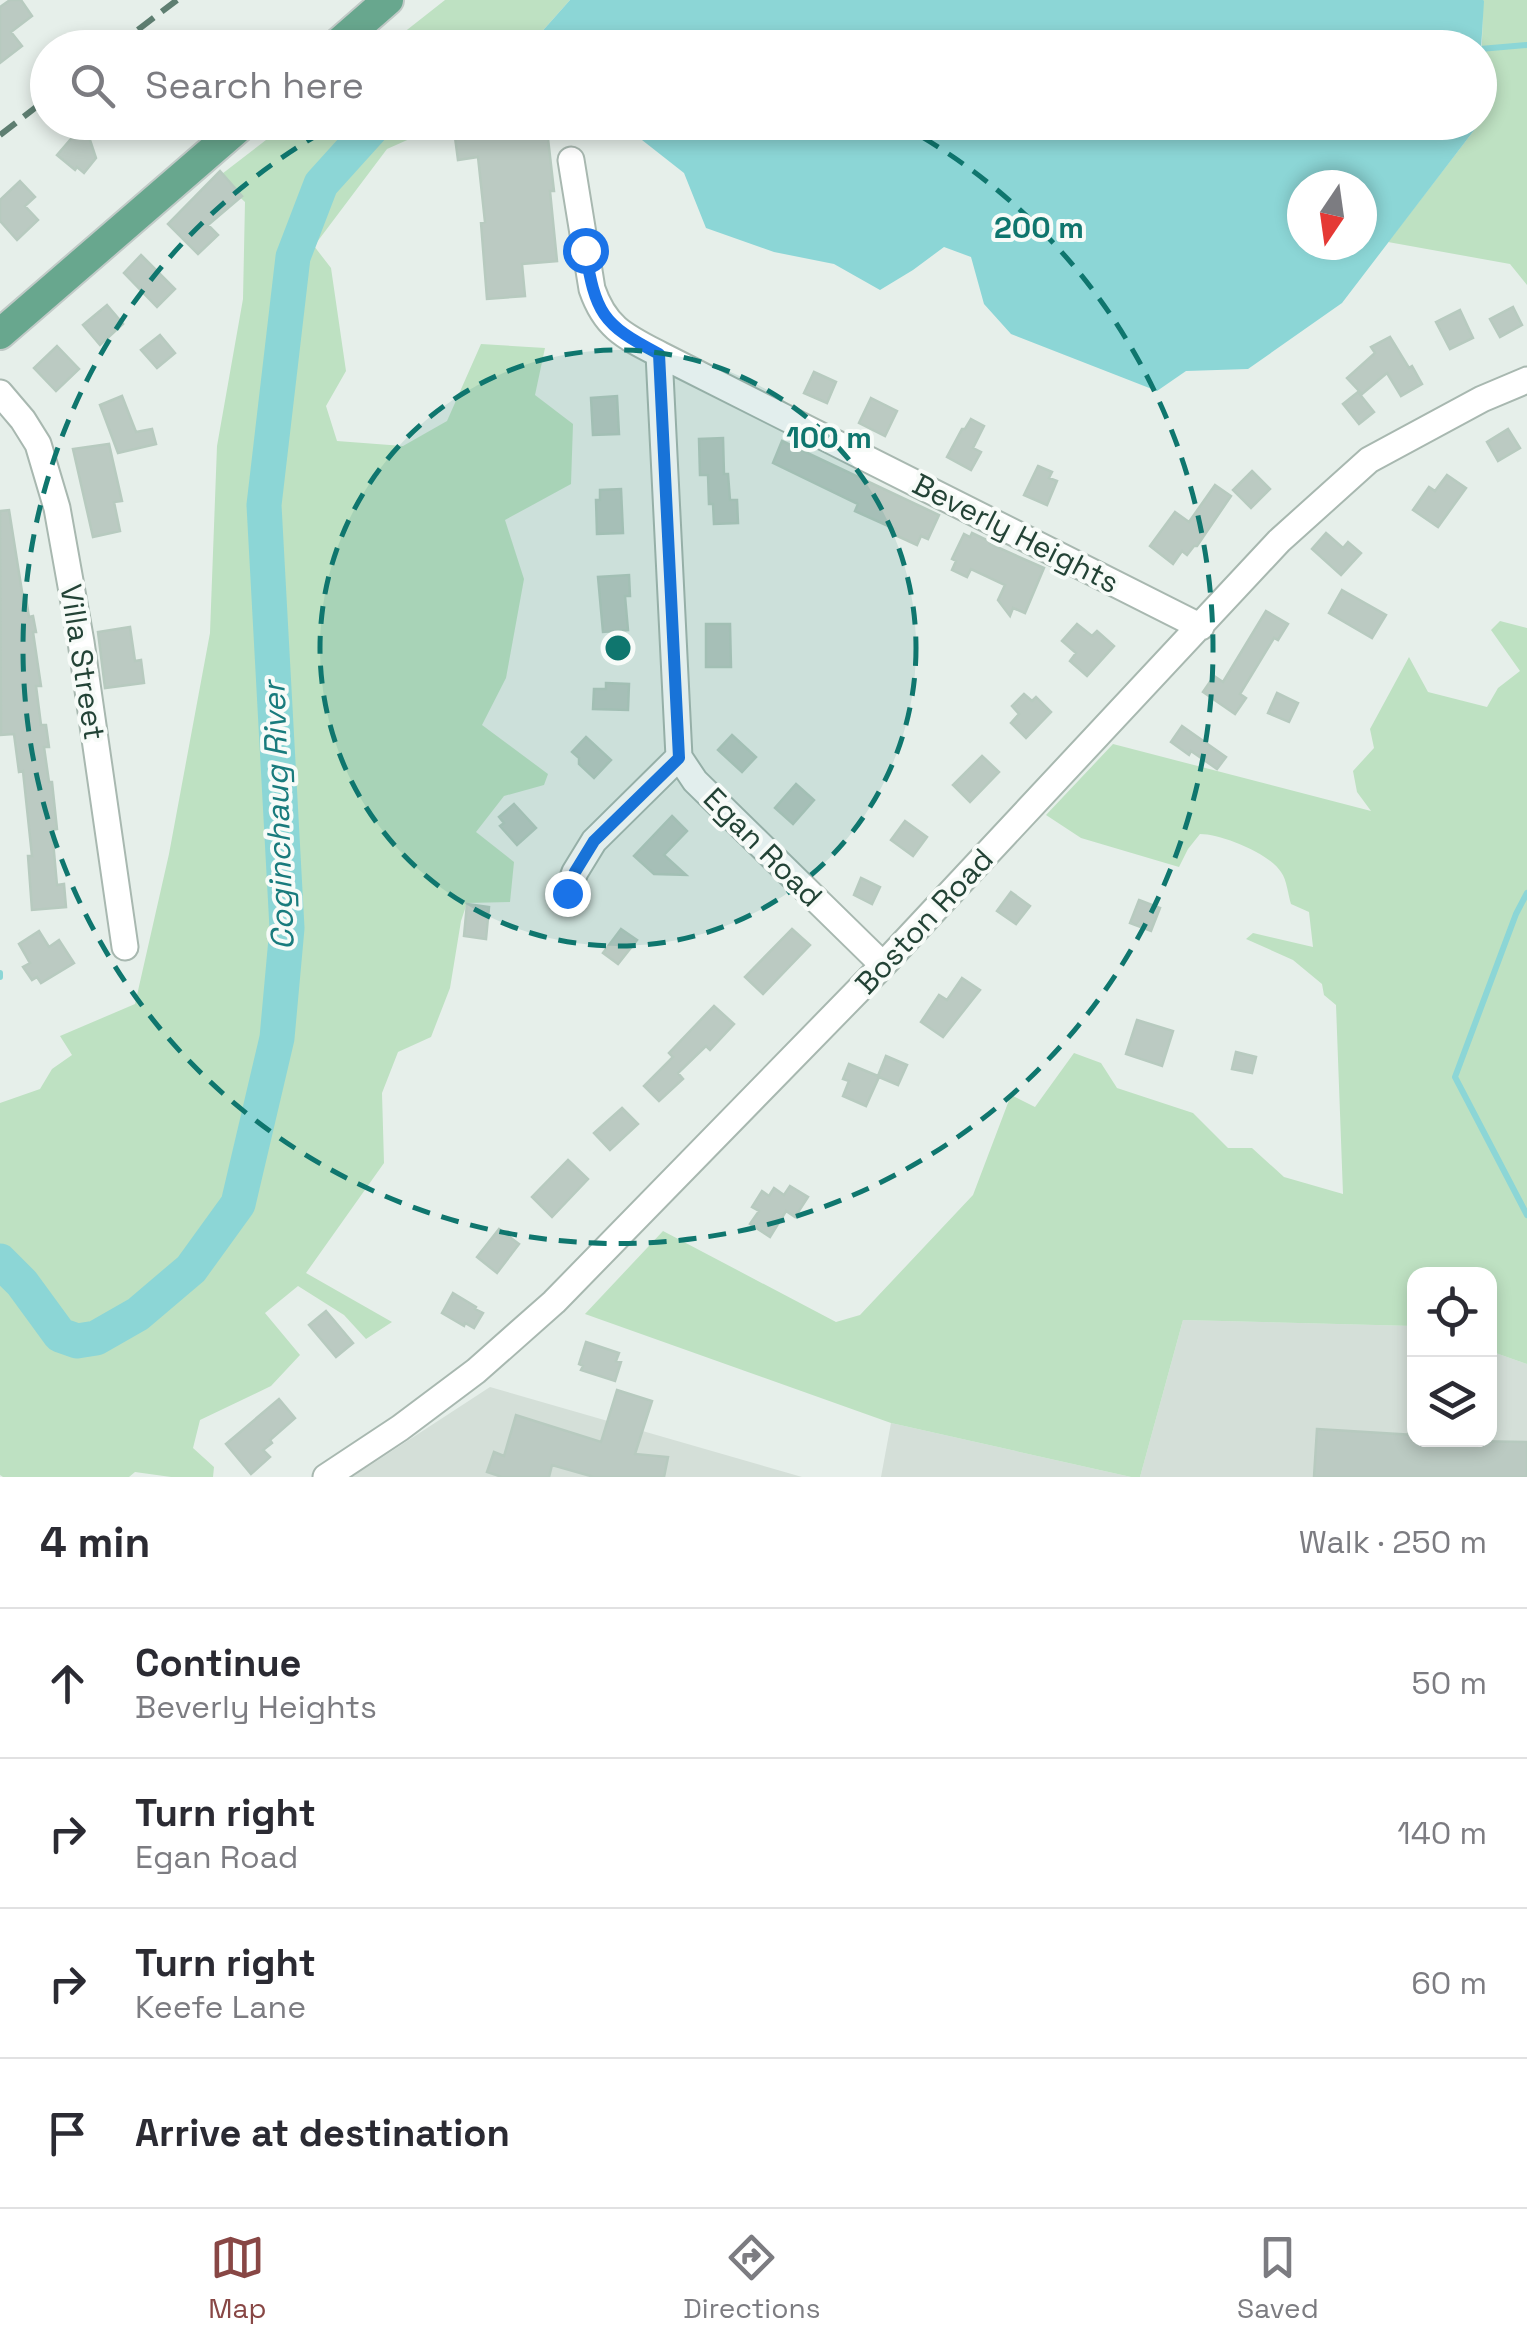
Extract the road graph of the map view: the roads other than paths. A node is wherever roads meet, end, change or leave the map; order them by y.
1 (388, 0) edge
2 (354, 30) edge
3 (225, 140) edge
4 (571, 160) dead end
5 (0, 334) edge
6 (659, 354) junction
7 (1527, 380) edge
8 (0, 393) edge
9 (1201, 627) junction
10 (679, 758) junction
11 (567, 893) dead end
12 (126, 946) dead end
13 (883, 966) junction
14 (326, 1477) edge

1 - 2 main road
3 - 5 main road
4 - 6 street, Beverly Heights
6 - 9 street, Beverly Heights
6 - 10 street
7 - 9 street, Boston Road
8 - 12 street, Villa Street
9 - 13 street, Boston Road
10 - 11 street
10 - 13 street, Egan Road
13 - 14 street, Boston Road

